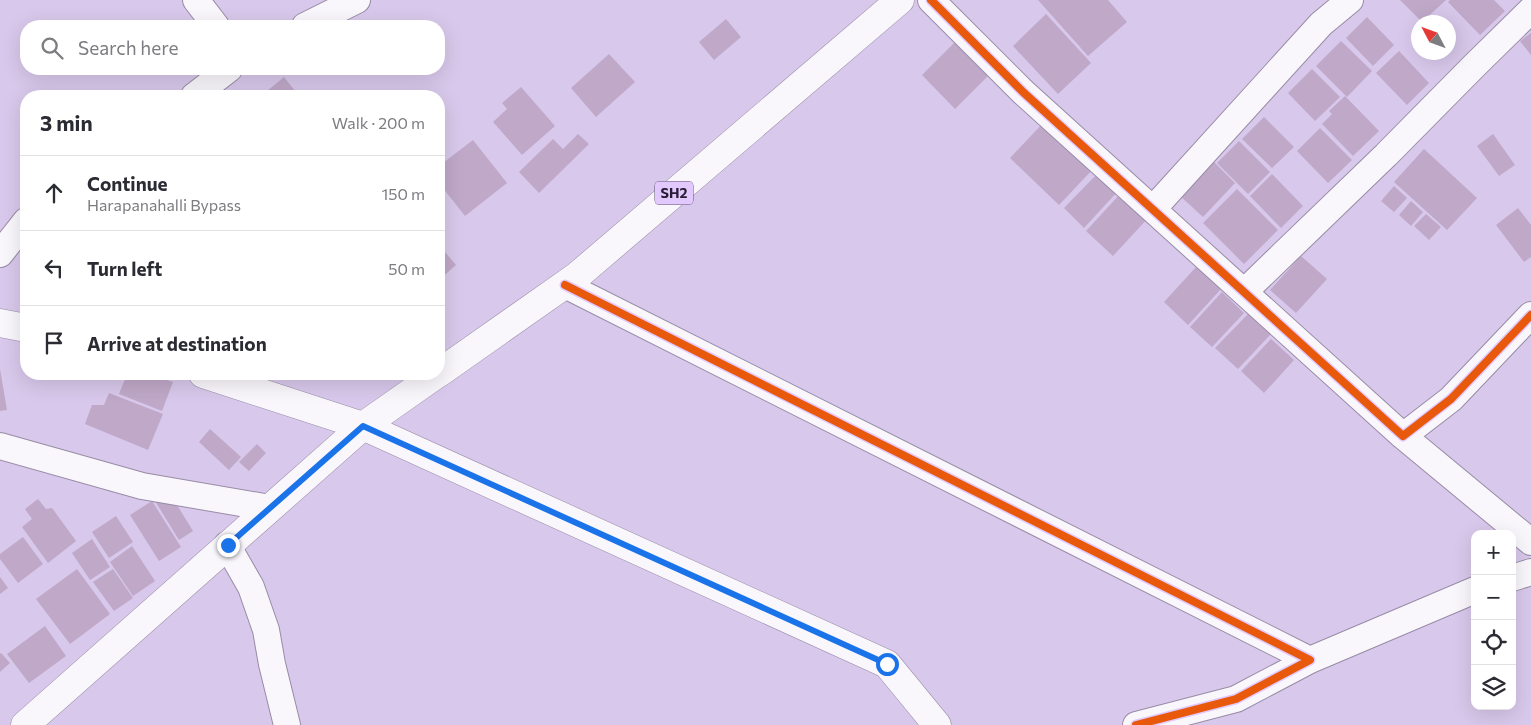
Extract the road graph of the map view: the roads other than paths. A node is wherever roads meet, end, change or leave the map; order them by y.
1 (196, 0) edge
2 (357, 0) edge
3 (900, 0) edge
4 (932, 0) edge
5 (1350, 0) edge
6 (1531, 10) edge
7 (211, 20) edge
8 (317, 20) edge
9 (221, 75) edge
10 (202, 90) edge
11 (1153, 209) junction
12 (20, 229) edge
13 (0, 254) edge
14 (565, 285) junction
15 (1244, 292) junction
16 (1531, 315) edge
17 (0, 322) edge
18 (20, 327) edge
19 (445, 368) edge
20 (221, 380) edge
21 (428, 380) edge
22 (363, 426) junction
23 (1403, 436) junction
24 (0, 446) edge
25 (270, 508) junction
26 (1531, 542) edge
27 (228, 545) junction
28 (1531, 572) edge
29 (1516, 577) edge
30 (1471, 592) edge
31 (1310, 660) junction
32 (25, 725) edge
33 (287, 725) edge
34 (937, 725) edge
35 (1136, 725) edge

1 - 7 street
2 - 8 street
3 - 14 main road, SH2
4 - 11 street
5 - 11 street
6 - 15 street
9 - 10 street
11 - 15 street
12 - 13 street
14 - 19 main road, SH2
14 - 31 street
15 - 23 street
16 - 23 street
17 - 18 main road
20 - 22 main road
21 - 22 main road, SH2
22 - 25 main road
22 - 34 main road
23 - 26 street
24 - 25 street
25 - 27 main road
27 - 32 main road
27 - 33 street
28 - 29 street
30 - 31 street
31 - 35 street

